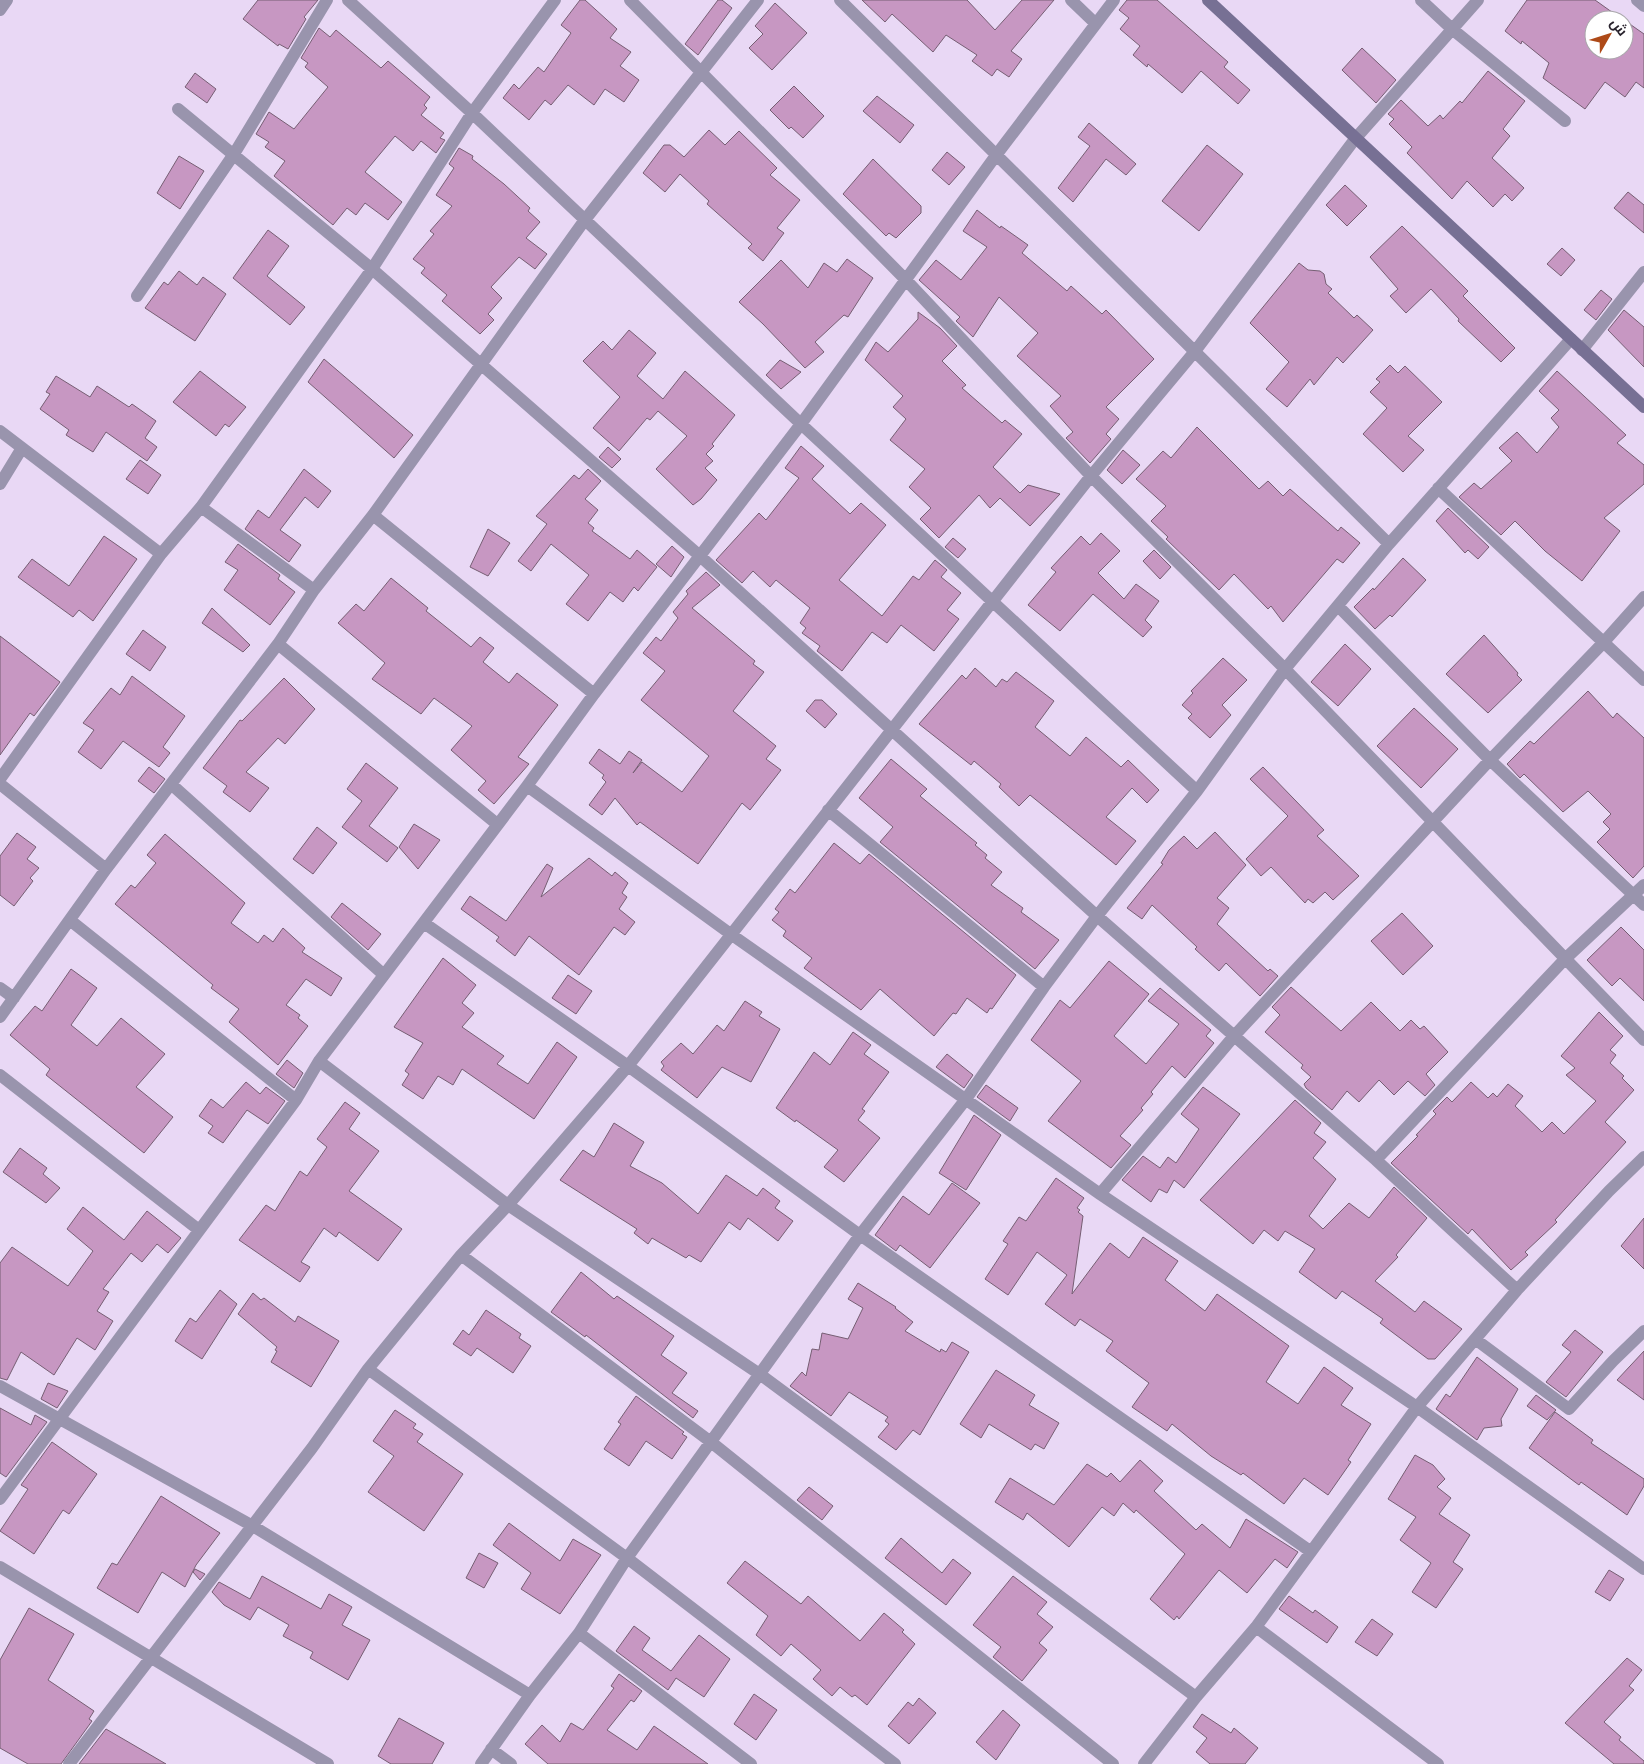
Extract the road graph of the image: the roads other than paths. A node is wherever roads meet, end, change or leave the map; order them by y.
1 (7, 0) edge
2 (327, 0) edge
3 (348, 0) edge
4 (555, 0) edge
5 (630, 0) edge
6 (758, 0) edge
7 (840, 0) edge
8 (1072, 0) edge
9 (1114, 0) edge
10 (1208, 0) edge
11 (1421, 0) edge
12 (1478, 0) edge
13 (1637, 0) edge
14 (1644, 6) edge
15 (0, 10) edge
16 (1096, 24) junction
17 (1452, 29) junction
18 (700, 72) junction
19 (178, 109) dead end
20 (472, 113) junction
21 (1565, 121) dead end
22 (1355, 139) junction
23 (234, 154) junction
24 (997, 154) junction
25 (584, 221) junction
26 (372, 269) junction
27 (1644, 272) edge
28 (906, 280) junction
29 (137, 296) dead end
30 (1571, 339) junction
31 (1196, 350) junction
32 (1582, 350) junction
33 (482, 364) junction
34 (1644, 407) edge
35 (801, 424) junction
36 (0, 431) edge
37 (22, 448) junction
38 (1090, 476) junction
39 (0, 484) edge
40 (1438, 488) junction
41 (201, 507) junction
42 (373, 515) junction
43 (1389, 544) junction
44 (161, 554) junction
45 (700, 556) junction
46 (314, 590) junction
47 (1644, 597) edge
48 (993, 602) junction
49 (1338, 606) junction
50 (1603, 643) junction
51 (278, 644) junction
52 (1285, 669) junction
53 (1644, 680) edge
54 (594, 694) junction
55 (890, 730) junction
56 (1490, 760) junction
57 (0, 779) edge
58 (0, 784) edge
59 (171, 784) junction
60 (527, 786) junction
61 (1197, 791) junction
62 (828, 810) junction
63 (1432, 823) junction
64 (497, 824) junction
65 (106, 869) junction
66 (1644, 885) edge
67 (1634, 895) junction
68 (1644, 905) edge
69 (1097, 916) junction
70 (71, 921) junction
71 (424, 923) junction
72 (732, 936) junction
73 (1565, 960) junction
74 (384, 975) junction
75 (1044, 987) junction
76 (0, 988) edge
77 (14, 998) junction
78 (0, 1017) edge
79 (1235, 1035) junction
80 (1644, 1040) edge
81 (319, 1061) junction
82 (628, 1066) junction
83 (0, 1076) edge
84 (966, 1099) junction
85 (296, 1100) junction
86 (1644, 1156) edge
87 (1376, 1160) junction
88 (1100, 1194) junction
89 (508, 1205) junction
90 (199, 1230) junction
91 (860, 1235) junction
92 (460, 1255) junction
93 (1517, 1290) junction
94 (1644, 1331) edge
95 (1475, 1339) junction
96 (368, 1369) junction
97 (761, 1375) junction
98 (0, 1386) edge
99 (1417, 1407) junction
100 (60, 1420) junction
101 (711, 1442) junction
102 (0, 1499) edge
103 (251, 1525) junction
104 (1310, 1551) junction
105 (627, 1558) junction
106 (0, 1567) edge
107 (1644, 1569) edge
108 (1256, 1627) junction
109 (579, 1633) junction
110 (150, 1658) junction
111 (530, 1695) junction
112 (1196, 1697) junction
113 (492, 1749) junction
114 (69, 1764) edge
115 (328, 1764) edge
116 (480, 1764) edge
117 (511, 1764) edge
118 (751, 1764) edge
119 (895, 1764) edge
120 (1113, 1764) edge
121 (1144, 1764) edge
122 (1438, 1764) edge

1 - 15 street
2 - 23 street
3 - 20 street
4 - 20 street
5 - 18 street
6 - 18 street
7 - 24 street
8 - 16 street
9 - 16 street
10 - 22 street
11 - 17 street
12 - 17 street
13 - 14 street
16 - 24 street
17 - 21 street
17 - 22 street
18 - 25 street
18 - 28 street
19 - 23 street
20 - 25 street
20 - 26 street
22 - 30 street
22 - 31 street
23 - 26 street
23 - 29 street
24 - 28 street
24 - 31 street
25 - 33 street
25 - 35 street
26 - 33 street
26 - 41 street
27 - 32 street
28 - 35 street
28 - 38 street
30 - 32 street
30 - 40 street
31 - 38 street
31 - 43 street
32 - 34 street
33 - 42 street
33 - 45 street
35 - 45 street
35 - 48 street
36 - 37 street
37 - 39 street
37 - 44 street
38 - 48 street
38 - 52 street
40 - 43 street
40 - 50 street
41 - 44 street
41 - 46 street
42 - 46 street
42 - 54 street
43 - 49 street
44 - 57 street
45 - 54 street
45 - 55 street
46 - 51 street
47 - 50 street
48 - 55 street
48 - 61 street
49 - 52 street
49 - 56 street
50 - 53 street
50 - 56 street
51 - 59 street
51 - 64 street
52 - 61 street
52 - 63 street
54 - 60 street
55 - 62 street
55 - 69 street
56 - 63 street
56 - 67 street
58 - 65 street
59 - 65 street
59 - 74 street
60 - 64 street
60 - 72 street
61 - 69 street
62 - 72 street
62 - 75 street
63 - 73 street
63 - 79 street
64 - 71 street
65 - 70 street
66 - 67 street
67 - 68 street
67 - 73 street
69 - 75 street
69 - 79 street
70 - 77 street
70 - 85 street
71 - 74 street
71 - 82 street
72 - 82 street
72 - 84 street
73 - 80 street
73 - 87 street
74 - 81 street
75 - 84 street
76 - 77 street
77 - 78 street
79 - 87 street
79 - 88 street
81 - 85 street
81 - 89 street
82 - 89 street
82 - 91 street
83 - 90 street
84 - 88 street
84 - 91 street
85 - 90 street
86 - 93 street
87 - 93 street
88 - 99 street
89 - 92 street
89 - 97 street
90 - 100 street
91 - 97 street
91 - 104 street
92 - 96 street
92 - 101 street
93 - 95 street
94 - 95 street
95 - 99 street
96 - 103 street
96 - 105 street
97 - 101 street
97 - 112 street
98 - 100 street
99 - 104 street
99 - 107 street
100 - 102 street
100 - 103 street
101 - 105 street
101 - 120 street
103 - 110 street
103 - 111 street
104 - 108 street
105 - 109 street
105 - 119 street
106 - 110 street
108 - 112 street
108 - 122 street
109 - 111 street
109 - 118 street
110 - 114 street
110 - 115 street
111 - 113 street
112 - 121 street
113 - 116 street
113 - 117 street

